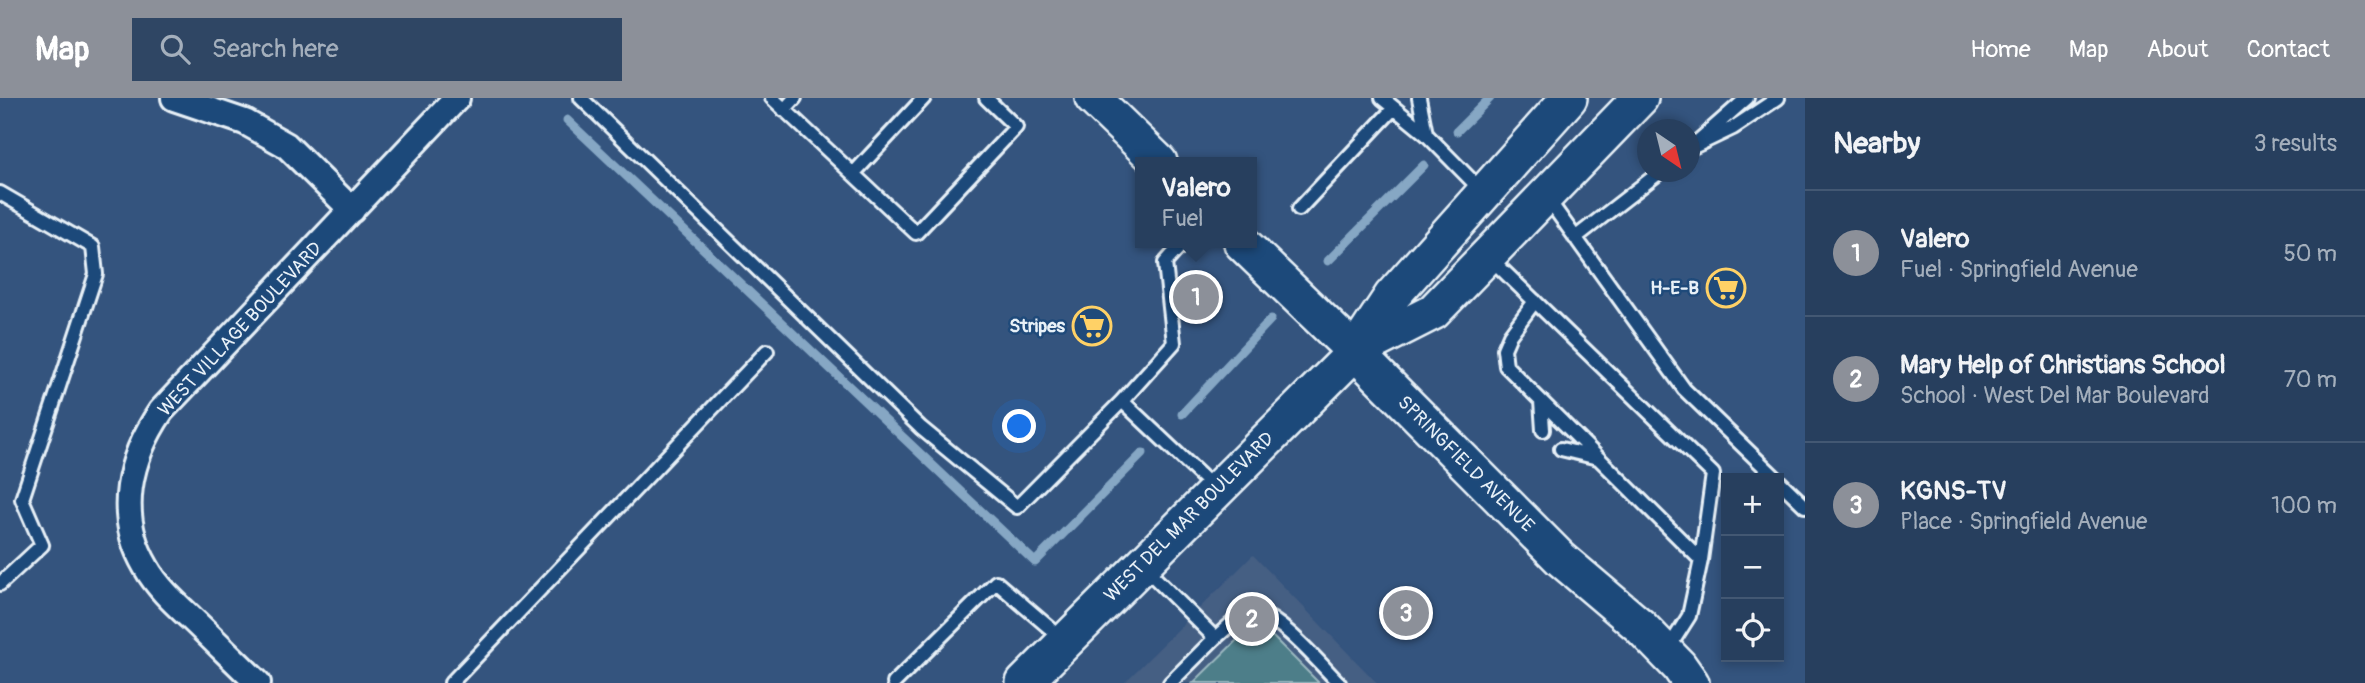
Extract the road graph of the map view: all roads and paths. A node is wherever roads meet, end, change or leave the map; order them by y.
1 (174, 98) edge
2 (457, 98) edge
3 (581, 98) edge
4 (772, 98) edge
5 (795, 98) edge
6 (924, 98) edge
7 (986, 98) edge
8 (1093, 98) edge
9 (1382, 98) edge
10 (1419, 98) edge
11 (1569, 98) edge
12 (1640, 98) edge
13 (1747, 98) edge
14 (1778, 98) edge
15 (1394, 108) junction
16 (784, 110) junction
17 (1426, 134) junction
18 (1700, 140) edge
19 (1700, 144) edge
20 (1154, 157) edge
21 (853, 174) junction
22 (1647, 182) edge
23 (0, 193) edge
24 (1485, 193) junction
25 (1545, 195) junction
26 (1299, 209) dead end
27 (352, 210) junction
28 (1575, 237) junction
29 (1178, 248) edge
30 (1247, 248) edge
31 (1488, 256) junction
32 (1535, 301) junction
33 (767, 351) dead end
34 (1355, 352) junction
35 (1122, 401) junction
36 (1541, 401) junction
37 (1544, 430) dead end
38 (1561, 449) dead end
39 (1598, 458) junction
40 (1770, 473) edge
41 (1784, 486) edge
42 (1217, 490) junction
43 (1805, 506) edge
44 (1701, 560) junction
45 (1142, 565) junction
46 (0, 584) edge
47 (1216, 638) junction
48 (1066, 641) junction
49 (1666, 652) junction
50 (258, 683) edge
51 (451, 683) edge
52 (894, 683) edge
53 (1024, 683) edge
54 (1170, 683) edge
55 (1339, 683) edge
56 (1691, 683) edge

1 - 27 street
2 - 27 street, WEST VILLAGE BOULEVARD
3 - 35 lane
4 - 16 lane
5 - 16 lane
6 - 21 lane
7 - 21 lane
8 - 20 main road
9 - 15 lane
10 - 17 lane
11 - 24 main road, WEST DEL MAR BOULEVARD
12 - 25 main road, WEST DEL MAR BOULEVARD
13 - 18 lane
14 - 19 lane
15 - 17 lane
15 - 26 lane
16 - 21 lane
17 - 24 lane
22 - 28 lane
23 - 46 lane
24 - 34 main road, WEST DEL MAR BOULEVARD
25 - 28 lane
25 - 31 main road, WEST DEL MAR BOULEVARD
27 - 50 street, WEST VILLAGE BOULEVARD
28 - 40 lane
29 - 35 lane
30 - 34 main road, SPRINGFIELD AVENUE
31 - 32 lane
31 - 34 main road, WEST DEL MAR BOULEVARD
32 - 36 lane
32 - 44 lane
33 - 51 lane
34 - 42 main road, WEST DEL MAR BOULEVARD
34 - 49 main road, SPRINGFIELD AVENUE
35 - 42 lane
36 - 37 lane
36 - 39 lane
38 - 39 lane
39 - 44 lane
41 - 43 lane
42 - 45 main road, WEST DEL MAR BOULEVARD
44 - 49 lane
45 - 47 lane
45 - 48 main road, WEST DEL MAR BOULEVARD
47 - 54 lane
47 - 55 lane
48 - 52 lane
48 - 53 main road, WEST DEL MAR BOULEVARD
49 - 56 main road, SPRINGFIELD AVENUE

